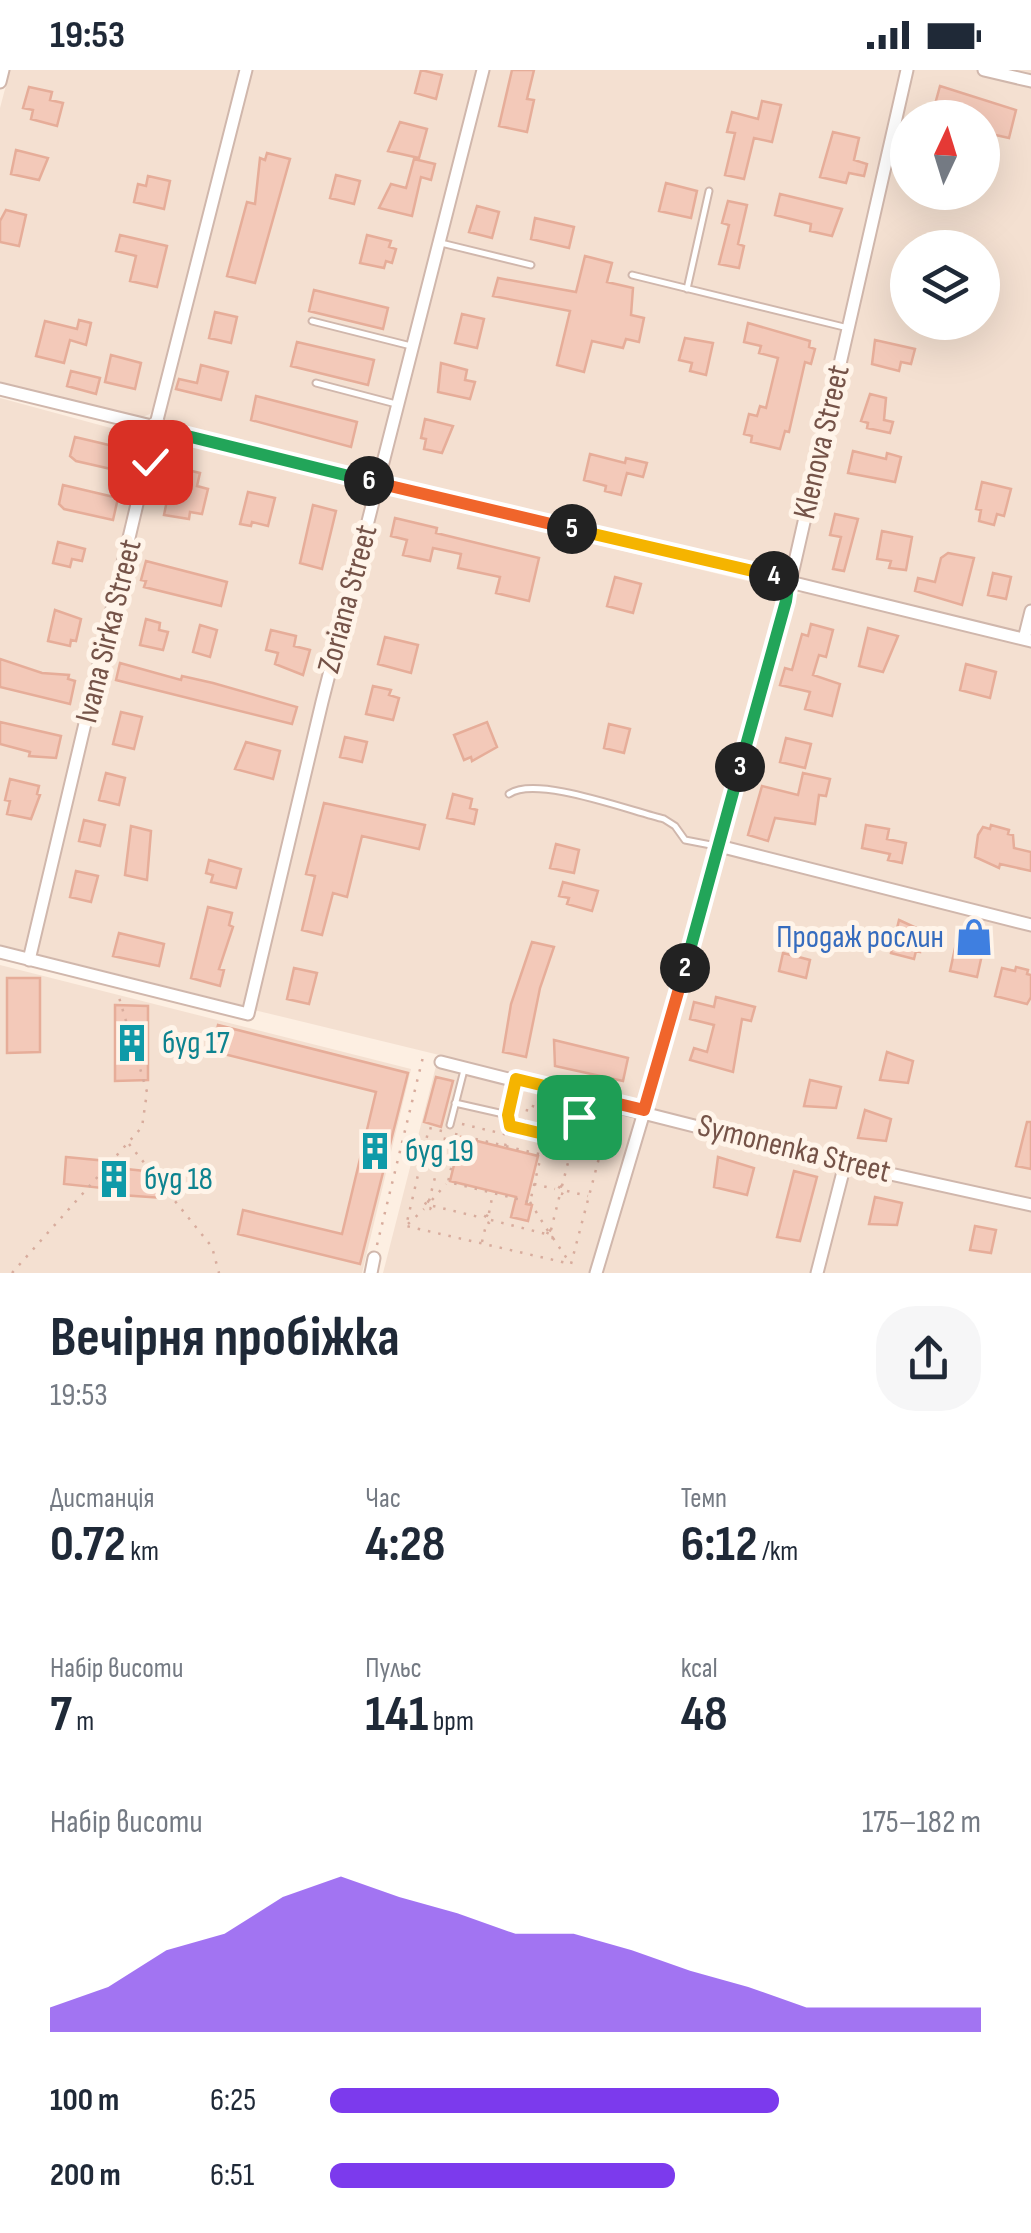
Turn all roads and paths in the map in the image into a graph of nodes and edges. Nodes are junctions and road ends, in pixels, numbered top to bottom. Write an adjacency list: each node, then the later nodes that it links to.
1 (3, 70): 7 (street)
2 (246, 70): 19 (street, Ivana Sirka Street)
3 (483, 70): 9 (street, Zoriana Street)
4 (906, 70): 14 (street, Klenova Street)
5 (984, 70): 6 (street)
6 (1031, 81)
7 (0, 82)
8 (709, 191): 12 (lane)
9 (440, 243): 10 (lane); 15 (street, Zoriana Street)
10 (532, 265)
11 (632, 275): 12 (lane, Klenova Street)
12 (687, 289): 14 (lane, Klenova Street)
13 (312, 322): 15 (lane)
14 (849, 328): 21 (street, Klenova Street)
15 (414, 346): 18 (street, Zoriana Street)
16 (316, 383): 18 (lane)
17 (0, 389): 19 (street)
18 (399, 405): 20 (street, Zoriana Street)
19 (155, 428): 20 (street); 28 (street, Ivana Sirka Street)
20 (378, 484): 21 (street); 29 (street, Zoriana Street)
21 (789, 580): 23 (street); 25 (street, Klenova Street)
22 (1031, 611): 23 (street)
23 (1028, 640)
24 (509, 794): 25 (lane)
25 (718, 846): 26 (street); 35 (street, Klenova Street)
26 (1031, 926)
27 (0, 952): 28 (street)
28 (29, 960): 29 (street)
29 (114, 980): 45 (path)
30 (423, 1057): 67 (path)
31 (441, 1062): 32 (street, Symonenka Street)
32 (464, 1067): 33 (street, Symonenka Street); 34 (lane)
33 (516, 1079): 35 (street, Symonenka Street); 36 (lane)
34 (456, 1103): 36 (lane); 39 (lane)
35 (644, 1110): 50 (street, Symonenka Street); 72 (street, Klenova Street)
36 (508, 1115): 40 (path)
37 (579, 1117): 38 (path); 41 (path); 46 (path)
38 (608, 1124): 46 (path); 57 (path)
39 (449, 1126): 42 (path); 43 (path); 59 (path); 64 (path)
40 (510, 1126): 41 (path); 44 (path)
41 (522, 1129): 46 (path)
42 (499, 1133): 44 (path); 47 (path)
43 (459, 1135): 47 (path); 51 (path)
44 (508, 1135): 48 (path)
45 (128, 1142): 69 (path); 70 (path)
46 (572, 1142): 49 (path); 53 (path)
47 (496, 1144): 48 (path)
48 (505, 1146): 49 (path)
49 (541, 1155): 52 (path)
50 (845, 1164): 60 (street, Symonenka Street); 73 (street)
51 (448, 1182): 55 (path); 59 (path)
52 (534, 1184): 54 (path); 58 (path)
53 (564, 1188): 54 (path); 56 (path); 57 (path)
54 (557, 1189): 56 (path)
55 (493, 1193): 58 (path); 61 (path)
56 (560, 1194): 65 (path)
57 (589, 1196): 68 (path)
58 (530, 1202): 65 (path)
59 (431, 1203): 63 (path); 64 (path)
60 (1031, 1205)
61 (488, 1215): 62 (path); 63 (path)
62 (492, 1220): 63 (path); 65 (path)
63 (485, 1221): 66 (path)
64 (406, 1226): 66 (path)
65 (548, 1232): 68 (path)
66 (482, 1244): 68 (path)
67 (374, 1258): 71 (street)
68 (571, 1264)
69 (12, 1273)
70 (219, 1273)
71 (371, 1273)
72 (596, 1273)
73 (817, 1273)

